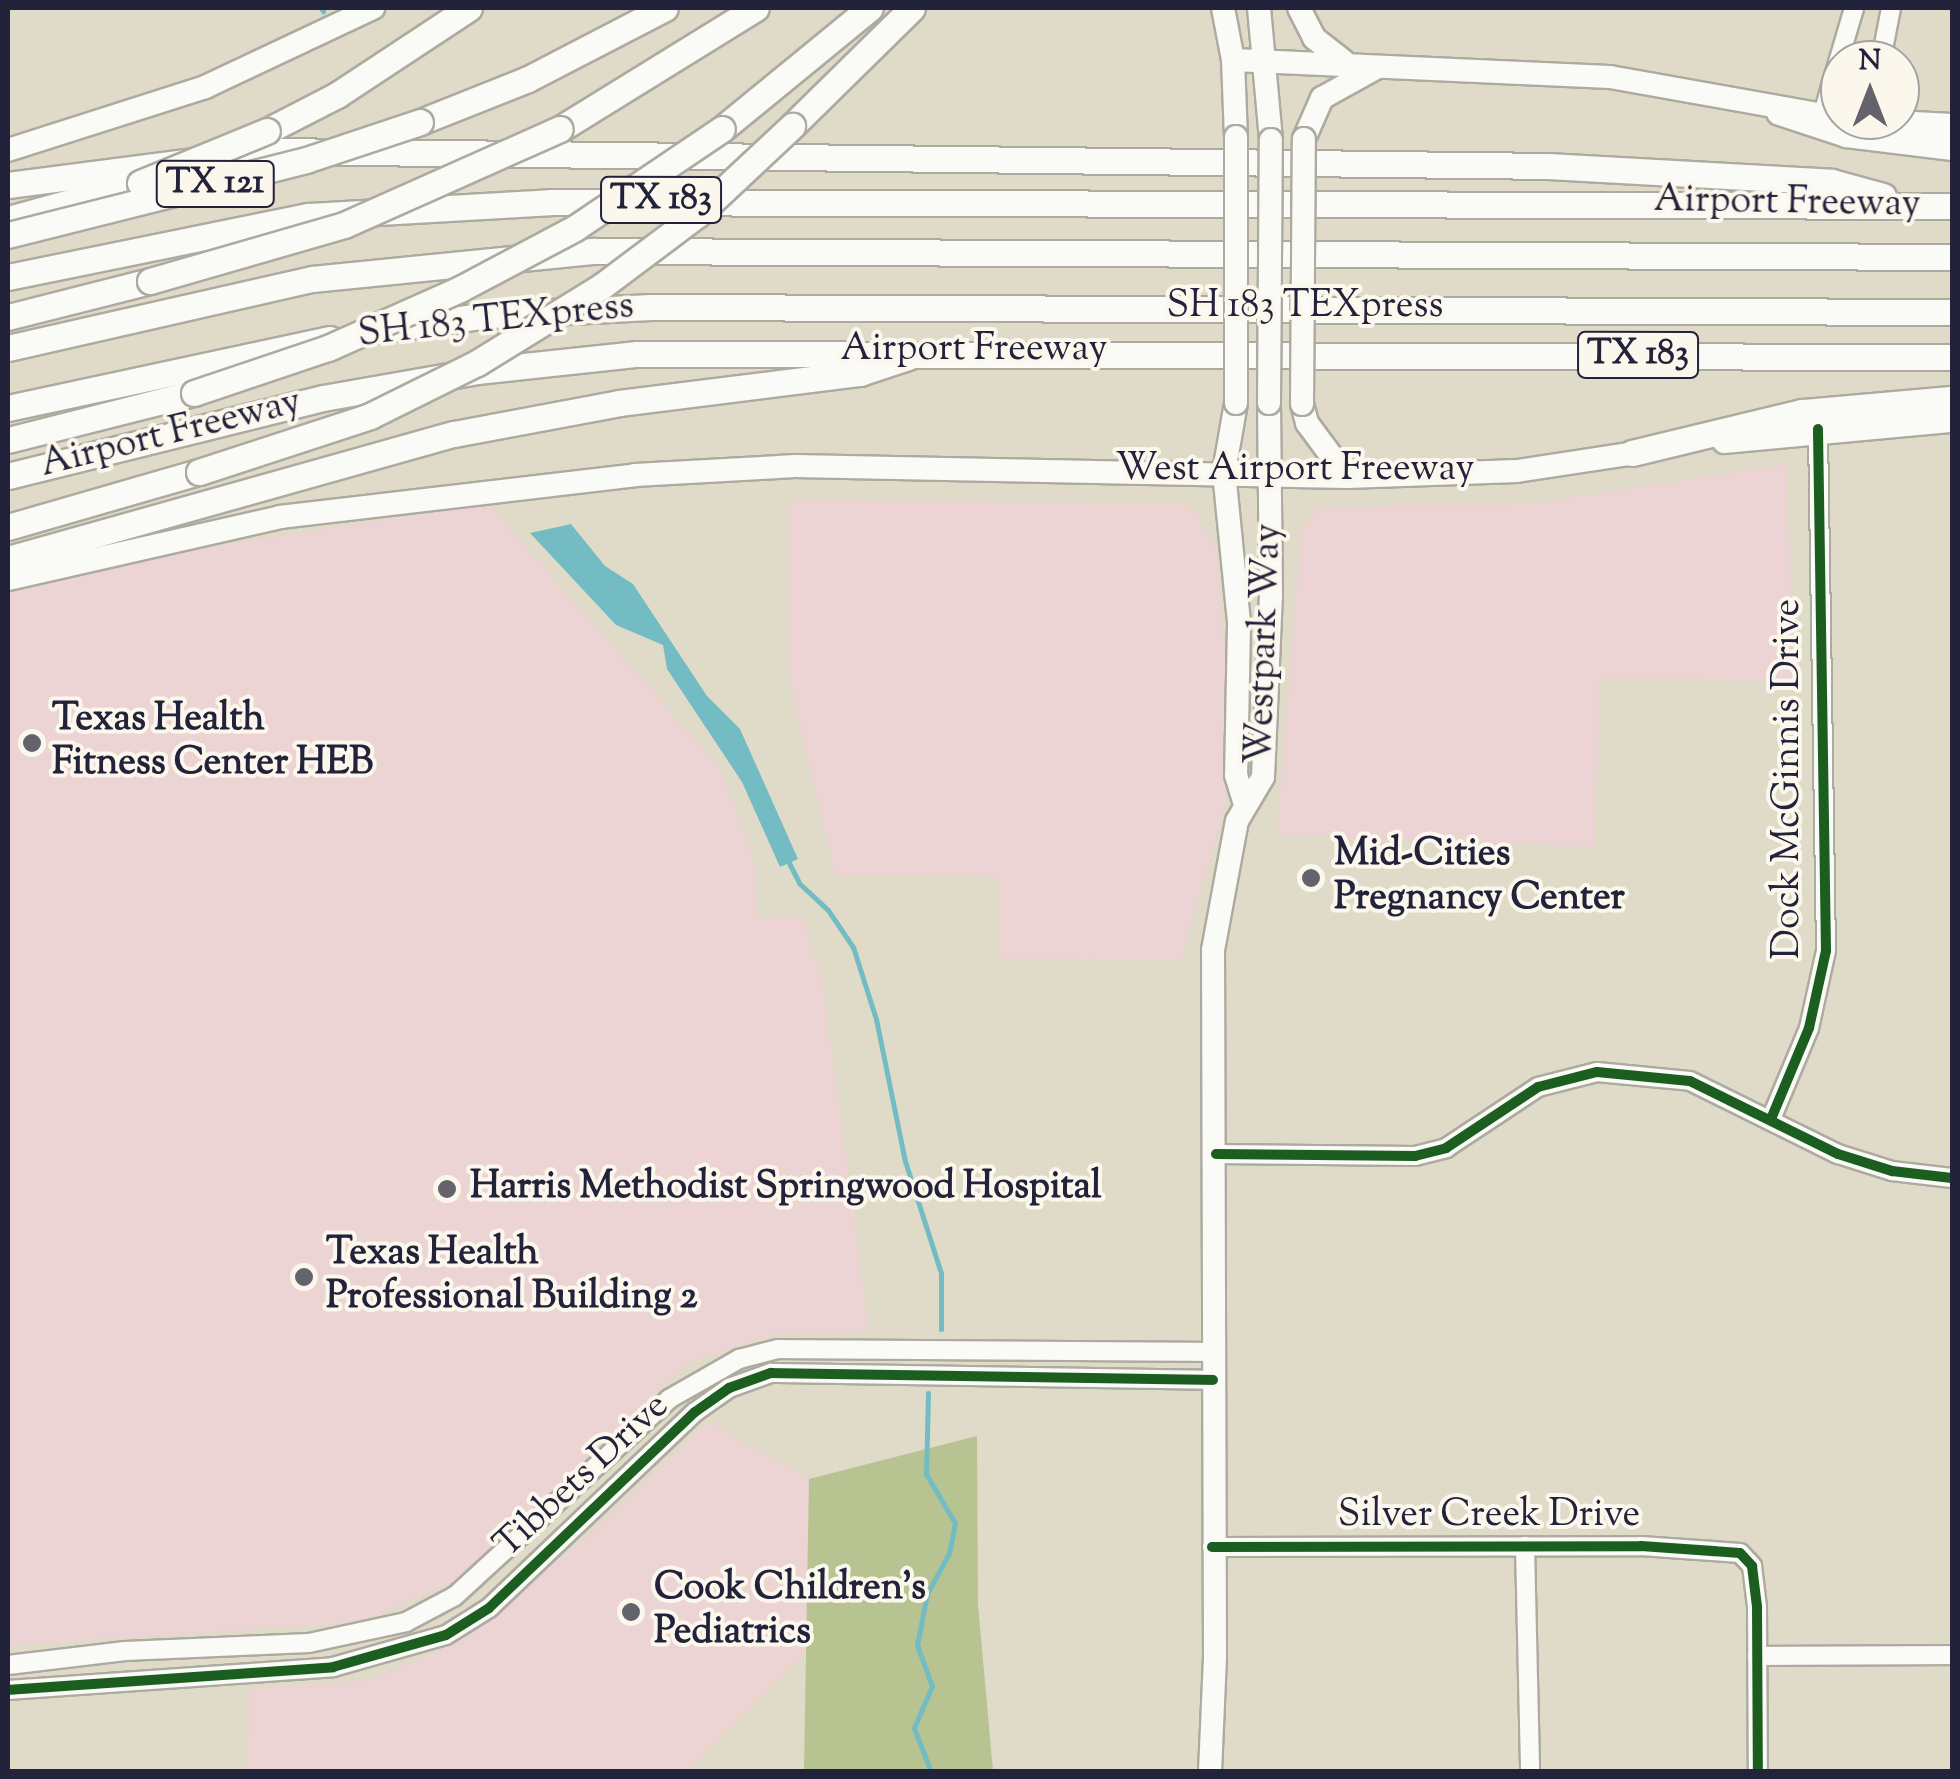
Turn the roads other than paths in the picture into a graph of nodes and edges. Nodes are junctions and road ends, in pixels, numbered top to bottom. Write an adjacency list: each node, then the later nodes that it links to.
1 (374, 8): 23 (main road)
2 (469, 8): 27 (highway, bridge)
3 (665, 8): 28 (highway, TX 121, bridge)
4 (756, 8): 32 (highway, bridge)
5 (870, 8): 40 (highway, bridge)
6 (912, 8): 46 (highway, bridge)
7 (1222, 8): 14 (main road, Westpark Way)
8 (1259, 8): 15 (main road, Westpark Way)
9 (1299, 8): 16 (main road)
10 (1854, 8): 12 (street)
11 (1891, 8): 13 (street)
12 (1847, 40)
13 (1885, 40)
14 (1233, 60): 15 (main road); 42 (main road, Westpark Way, bridge)
15 (1265, 60): 16 (main road); 43 (main road, Westpark Way, bridge)
16 (1343, 61): 17 (main road)
17 (1386, 64): 18 (main road); 45 (main road, bridge)
18 (1780, 112): 19 (main road); 22 (highway)
19 (1820, 117)
20 (1920, 123): 21 (main road)
21 (1952, 125)
22 (1952, 148)
23 (8, 150)
24 (8, 185): 25 (highway)
25 (1918, 206): 26 (highway, Airport Freeway / TX 183); 30 (highway, Airport Freeway / TX 183)
26 (1952, 206)
27 (8, 219)
28 (8, 235)
29 (1952, 256): 33 (highway, SH 183 TEXpress)
30 (8, 278)
31 (1952, 312): 37 (highway, SH 183 TEXpress)
32 (8, 317)
33 (8, 348)
34 (928, 351): 35 (highway, Airport Freeway / TX 183); 44 (highway, Airport Freeway / TX 183); 47 (highway)
35 (1952, 357)
36 (1952, 398): 41 (highway)
37 (8, 408)
38 (1952, 422): 39 (main road, West Airport Freeway)
39 (1818, 429): 41 (main road, West Airport Freeway); 50 (street, Dock McGinnis Drive)
40 (8, 440)
41 (1632, 453): 45 (main road, West Airport Freeway)
42 (1224, 472): 43 (main road, West Airport Freeway); 48 (main road, West Airport Freeway); 49 (main road, Westpark Way)
43 (1271, 473): 45 (main road, West Airport Freeway); 49 (main road, Westpark Way)
44 (8, 476)
45 (1347, 478)
46 (8, 527)
47 (8, 559)
48 (8, 579)
49 (1245, 804): 51 (main road, Westpark Way)
50 (1770, 1119): 51 (street); 52 (street)
51 (1216, 1154): 54 (main road, Westpark Way)
52 (1952, 1178)
53 (818, 1348): 54 (street, Tibbets Drive); 55 (street); 57 (street, Tibbets Drive)
54 (1214, 1352): 56 (main road, Westpark Way)
55 (819, 1371): 56 (street, Tibbets Drive); 58 (street, Tibbets Drive)
56 (1213, 1380): 60 (main road, Westpark Way)
57 (649, 1418): 58 (street); 61 (street, Tibbets Drive)
58 (668, 1437): 62 (street, Tibbets Drive)
59 (1526, 1546): 60 (street, Silver Creek Drive); 67 (street, Silver Creek Drive); 72 (street)
60 (1212, 1548): 71 (main road, Westpark Way)
61 (485, 1570): 62 (street); 63 (street, Tibbets Drive)
62 (506, 1592): 65 (street, Tibbets Drive)
63 (406, 1622): 64 (street, Tibbets Drive); 65 (street)
64 (173, 1651): 68 (street, Tibbets Drive); 69 (street)
65 (407, 1651): 69 (street, Tibbets Drive)
66 (1952, 1654): 67 (street)
67 (1757, 1656): 73 (street)
68 (8, 1665)
69 (174, 1676): 70 (street, Tibbets Drive)
70 (8, 1690)
71 (1210, 1772)
72 (1530, 1772)
73 (1758, 1772)

